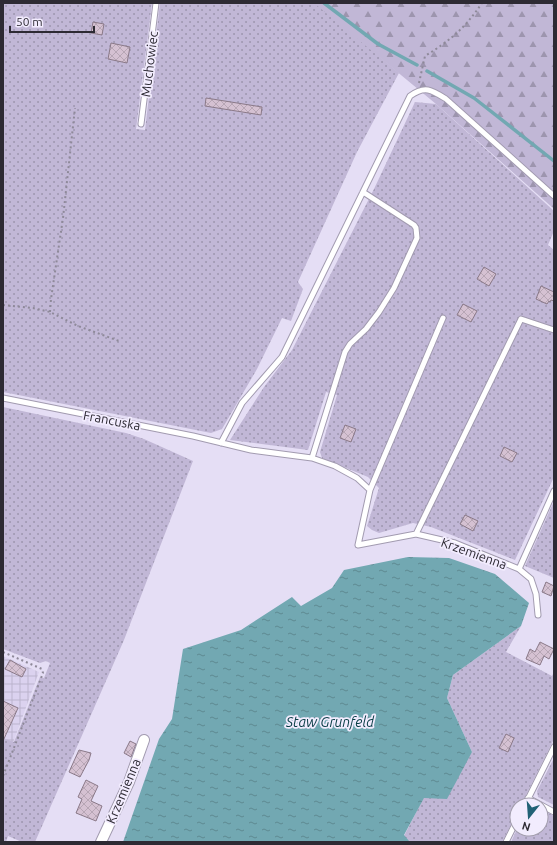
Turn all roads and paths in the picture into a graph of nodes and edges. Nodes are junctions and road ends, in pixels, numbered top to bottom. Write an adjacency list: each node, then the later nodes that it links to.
1 (156, 3): 5 (lane, Muchowiec)
2 (482, 3): 3 (path)
3 (417, 91): 6 (lane); 7 (lane)
4 (75, 108): 9 (path)
5 (141, 124)
6 (363, 192): 14 (lane); 15 (lane)
7 (554, 196)
8 (3, 305): 9 (path)
9 (50, 312): 12 (path)
10 (443, 318): 16 (lane)
11 (554, 330): 18 (lane)
12 (119, 341)
13 (3, 398): 14 (lane, Francuska)
14 (221, 443): 15 (lane, Francuska)
15 (312, 458): 16 (lane)
16 (370, 490): 18 (lane, Krzemienna)
17 (554, 491): 19 (lane)
18 (416, 534): 19 (lane, Krzemienna)
19 (519, 569): 20 (lane, Krzemienna)
20 (538, 615)
21 (3, 652): 24 (path)
22 (144, 740): 26 (street, Krzemienna)
23 (554, 747): 25 (lane)
24 (3, 776)
25 (529, 797)
26 (101, 842)

